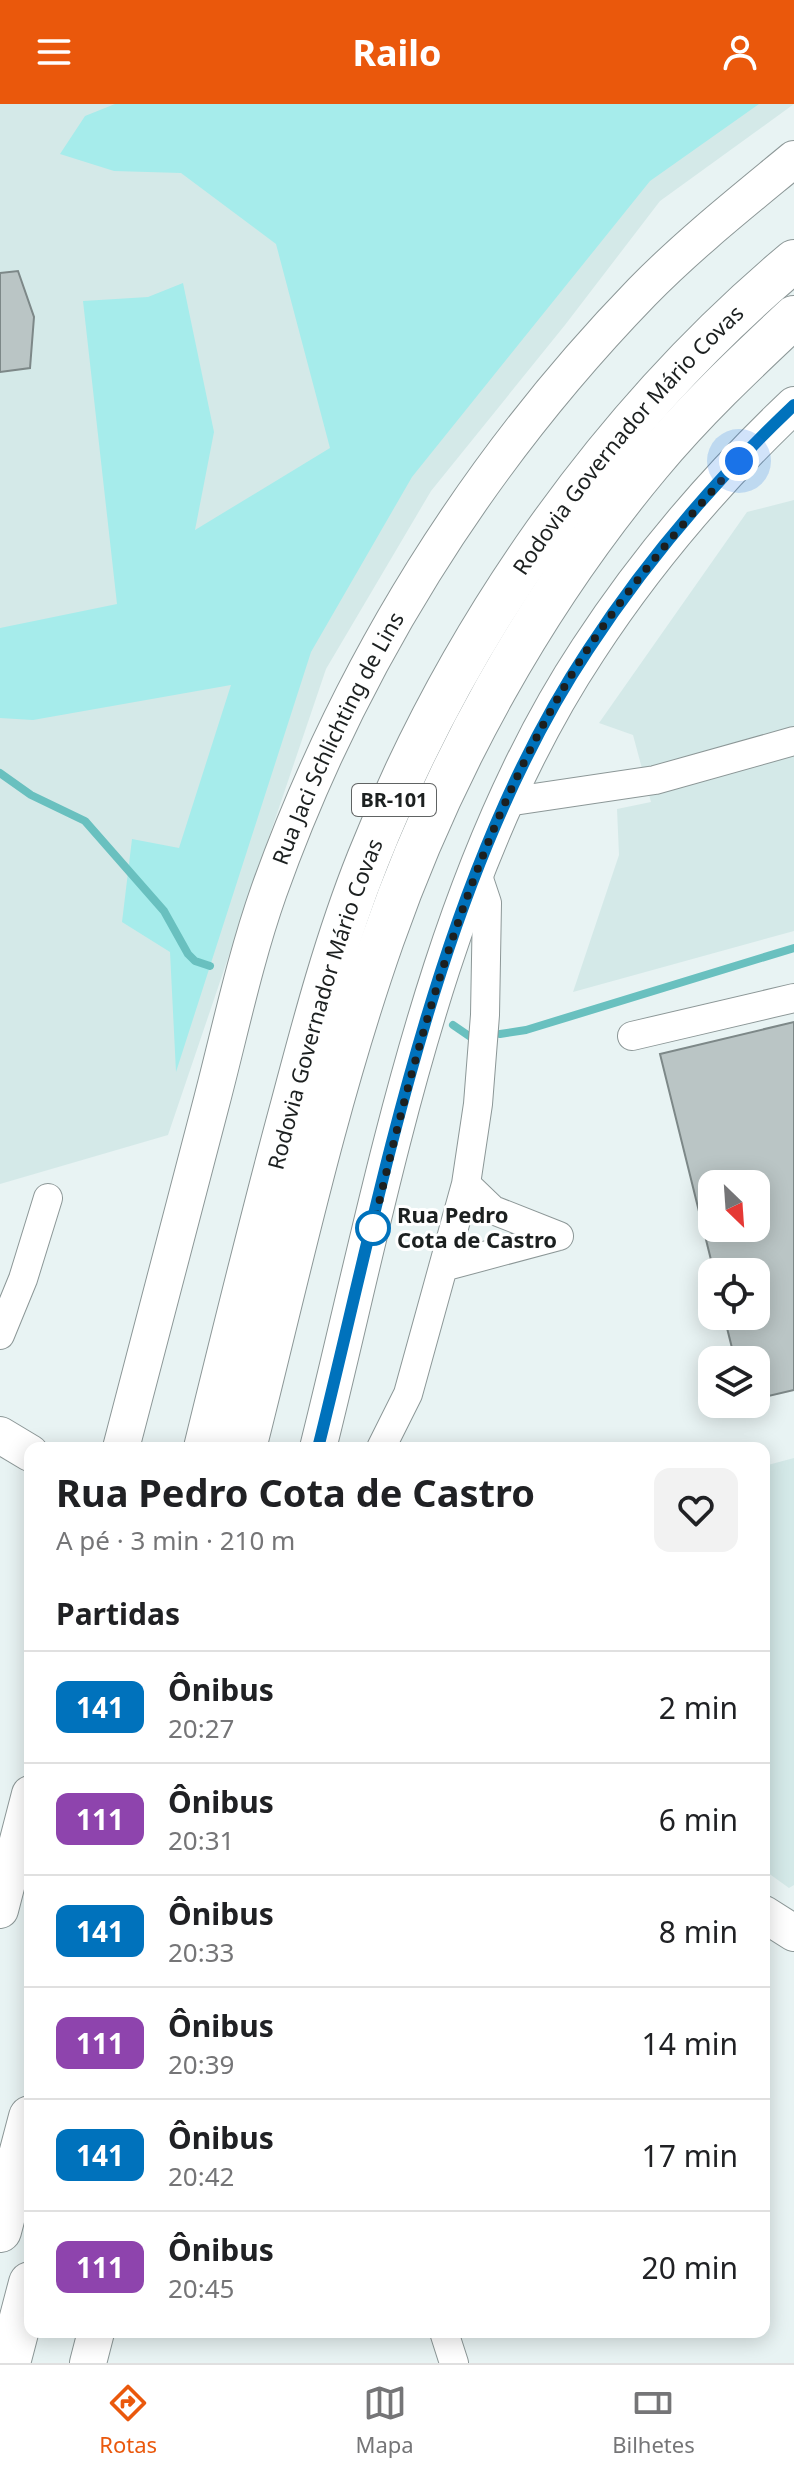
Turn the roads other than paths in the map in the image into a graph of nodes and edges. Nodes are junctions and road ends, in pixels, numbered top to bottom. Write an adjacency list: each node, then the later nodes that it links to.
1 (794, 159): 15 (main road, Rua Jaci Schlichting de Lins)
2 (794, 261): 16 (highway, Rodovia Governador Mário Covas / BR-101)
3 (794, 317): 17 (highway, Rodovia Governador Mário Covas / BR-101)
4 (794, 405): 6 (main road)
5 (794, 741): 6 (street)
6 (507, 802): 7 (main road)
7 (477, 873): 10 (street); 18 (main road)
8 (794, 998): 9 (street)
9 (632, 1036)
10 (466, 1184): 12 (street); 12 (street)
11 (48, 1198): 13 (street)
12 (443, 1267): 19 (street)
13 (0, 1335)
14 (0, 1435): 20 (main road)
15 (123, 1442)
16 (207, 1442)
17 (247, 1442)
18 (320, 1442)
19 (384, 1442)
20 (24, 1449)
21 (24, 1808): 22 (main road)
22 (8, 1846): 23 (main road)
23 (0, 1910)
24 (770, 1918): 25 (main road)
25 (794, 1933)
26 (24, 2140): 27 (highway)
27 (0, 2231)
28 (24, 2306): 31 (highway)
29 (94, 2338): 32 (main road)
30 (446, 2338): 33 (street)
31 (9, 2363)
32 (88, 2363)
33 (454, 2363)

